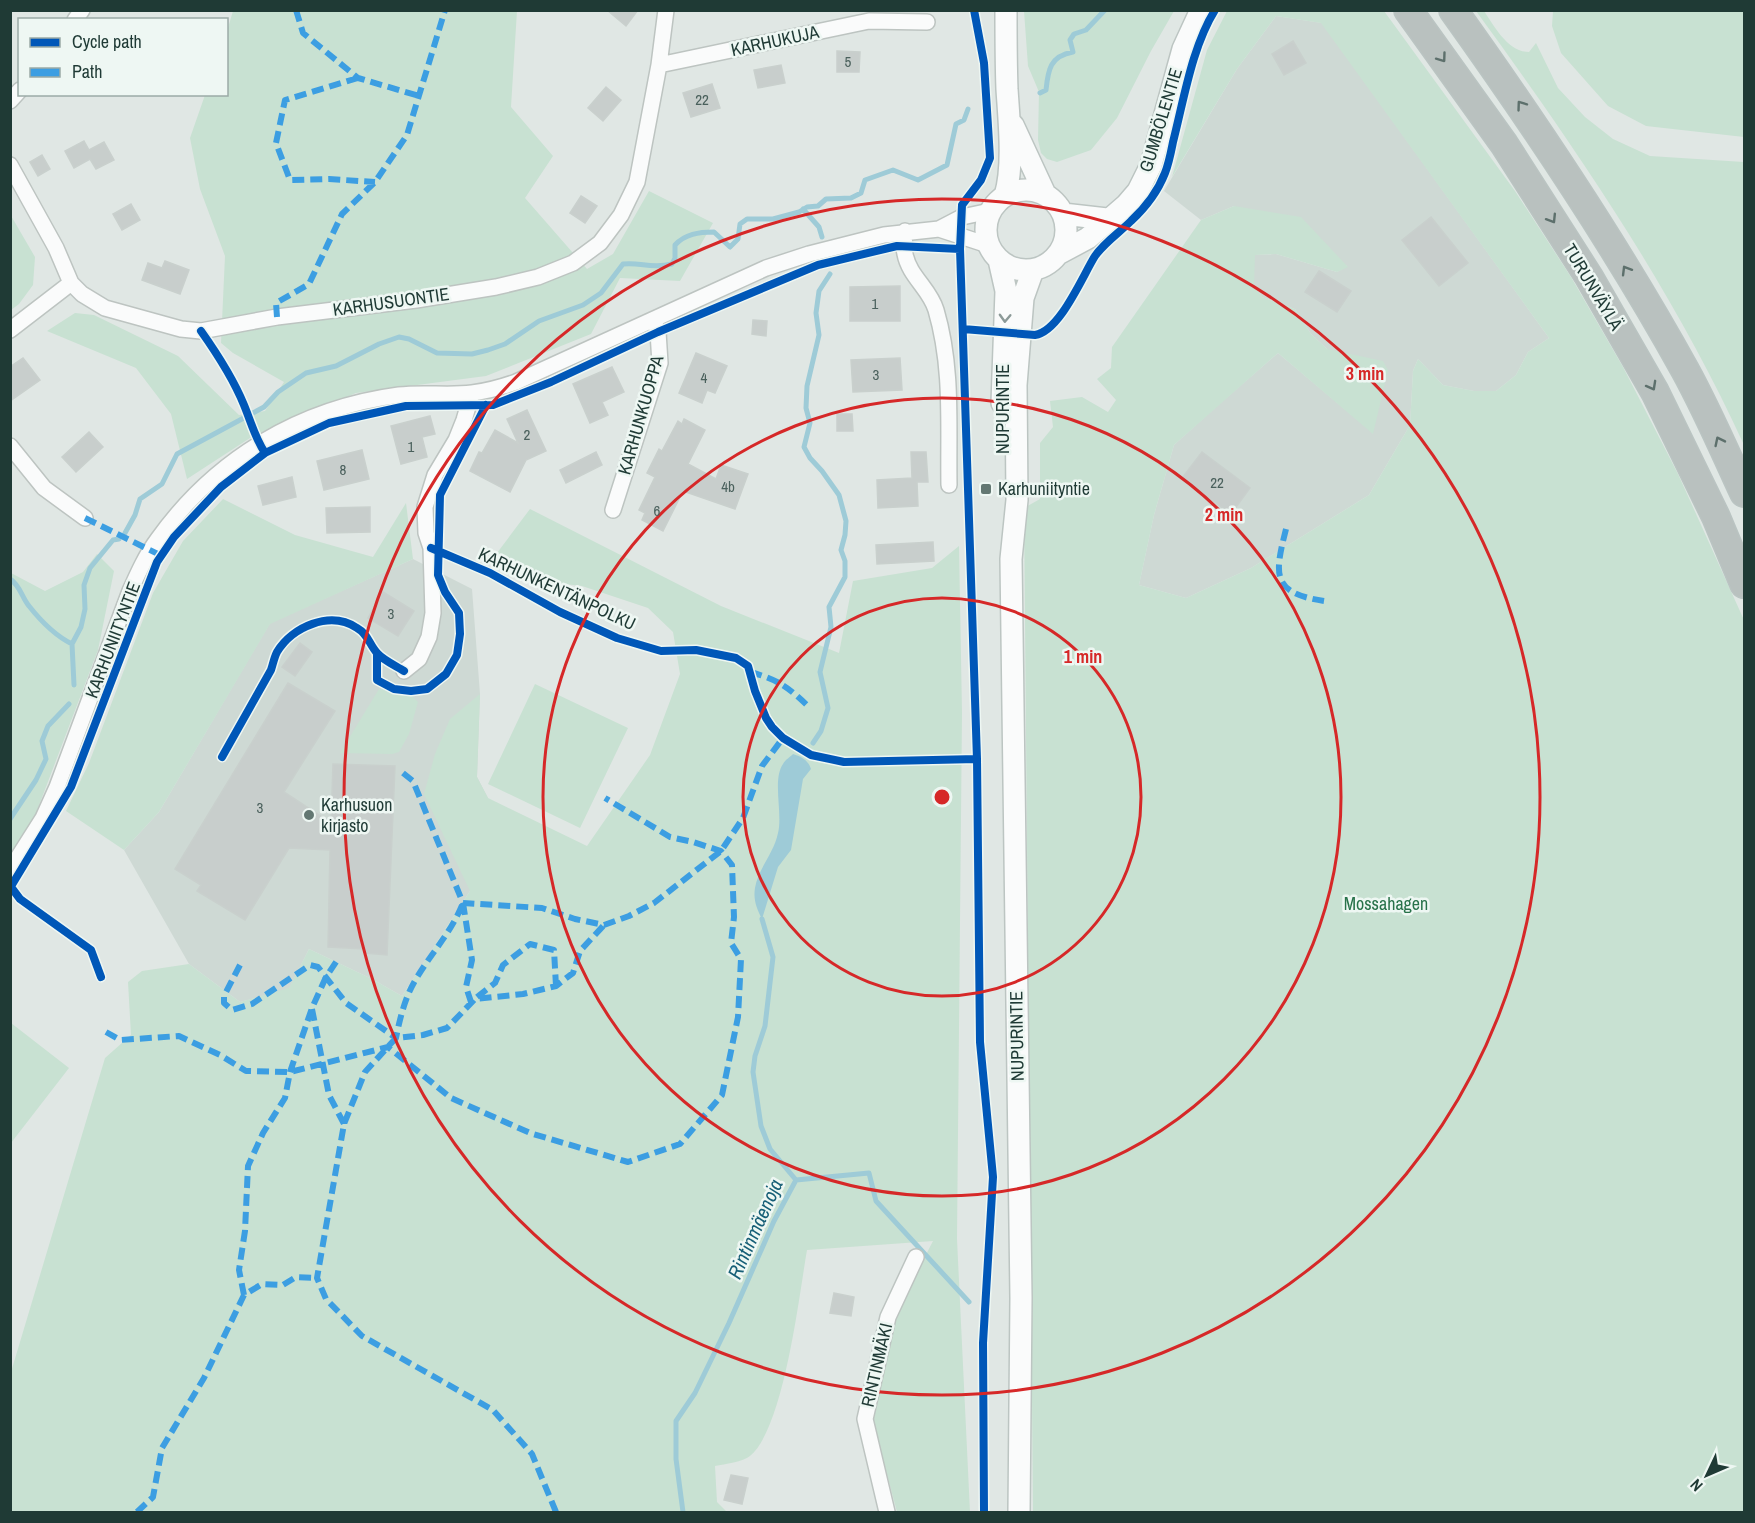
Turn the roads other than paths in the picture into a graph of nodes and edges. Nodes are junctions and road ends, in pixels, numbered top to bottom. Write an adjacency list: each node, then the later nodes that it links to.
1 (666, 10): 7 (street, KARHUSUONTIE)
2 (1006, 10): 8 (main road)
3 (1201, 10): 14 (main road, GUMBÖLENTIE)
4 (1408, 10): 30 (highway, TURUNVÄYLÄ, one-way to 30)
5 (1453, 10): 26 (highway, TURUNVÄYLÄ, one-way to 5)
6 (927, 22): 7 (street, KARHUKUJA)
7 (659, 65): 20 (street, KARHUSUONTIE)
8 (1010, 119): 10 (main road); 11 (main road)
9 (10, 165): 20 (street, KARHUSUONTIE)
10 (1045, 194): 11 (main road); 13 (main road)
11 (1005, 196): 12 (main road)
12 (990, 211): 15 (street, KARHUNIITYNTIE); 17 (main road)
13 (1063, 214): 14 (main road); 18 (main road)
14 (1107, 219): 18 (main road, GUMBÖLENTIE)
15 (939, 228): 16 (street, KARHUNIITYNTIE); 17 (street, KARHUNIITYNTIE)
16 (905, 231): 21 (street, KARHUNIITYNTIE); 25 (street)
17 (994, 253): 19 (main road); 29 (main road, NUPURINTIE, one-way to 29)
18 (1060, 253): 19 (main road)
19 (1033, 270): 29 (main road, NUPURINTIE)
20 (71, 283): 22 (street)
21 (654, 320): 23 (street, KARHUNIITYNTIE); 27 (street, KARHUNKUOPPA)
22 (10, 330)
23 (472, 393): 31 (street); 32 (street, KARHUNIITYNTIE)
24 (10, 446): 28 (street)
25 (949, 485)
26 (1744, 493)
27 (613, 510)
28 (85, 518)
29 (1011, 559): 35 (main road, NUPURINTIE)
30 (1744, 584)
31 (404, 671)
32 (10, 870)
33 (916, 1257): 34 (street, RINTINMÄKI)
34 (887, 1512)
35 (1019, 1512)

